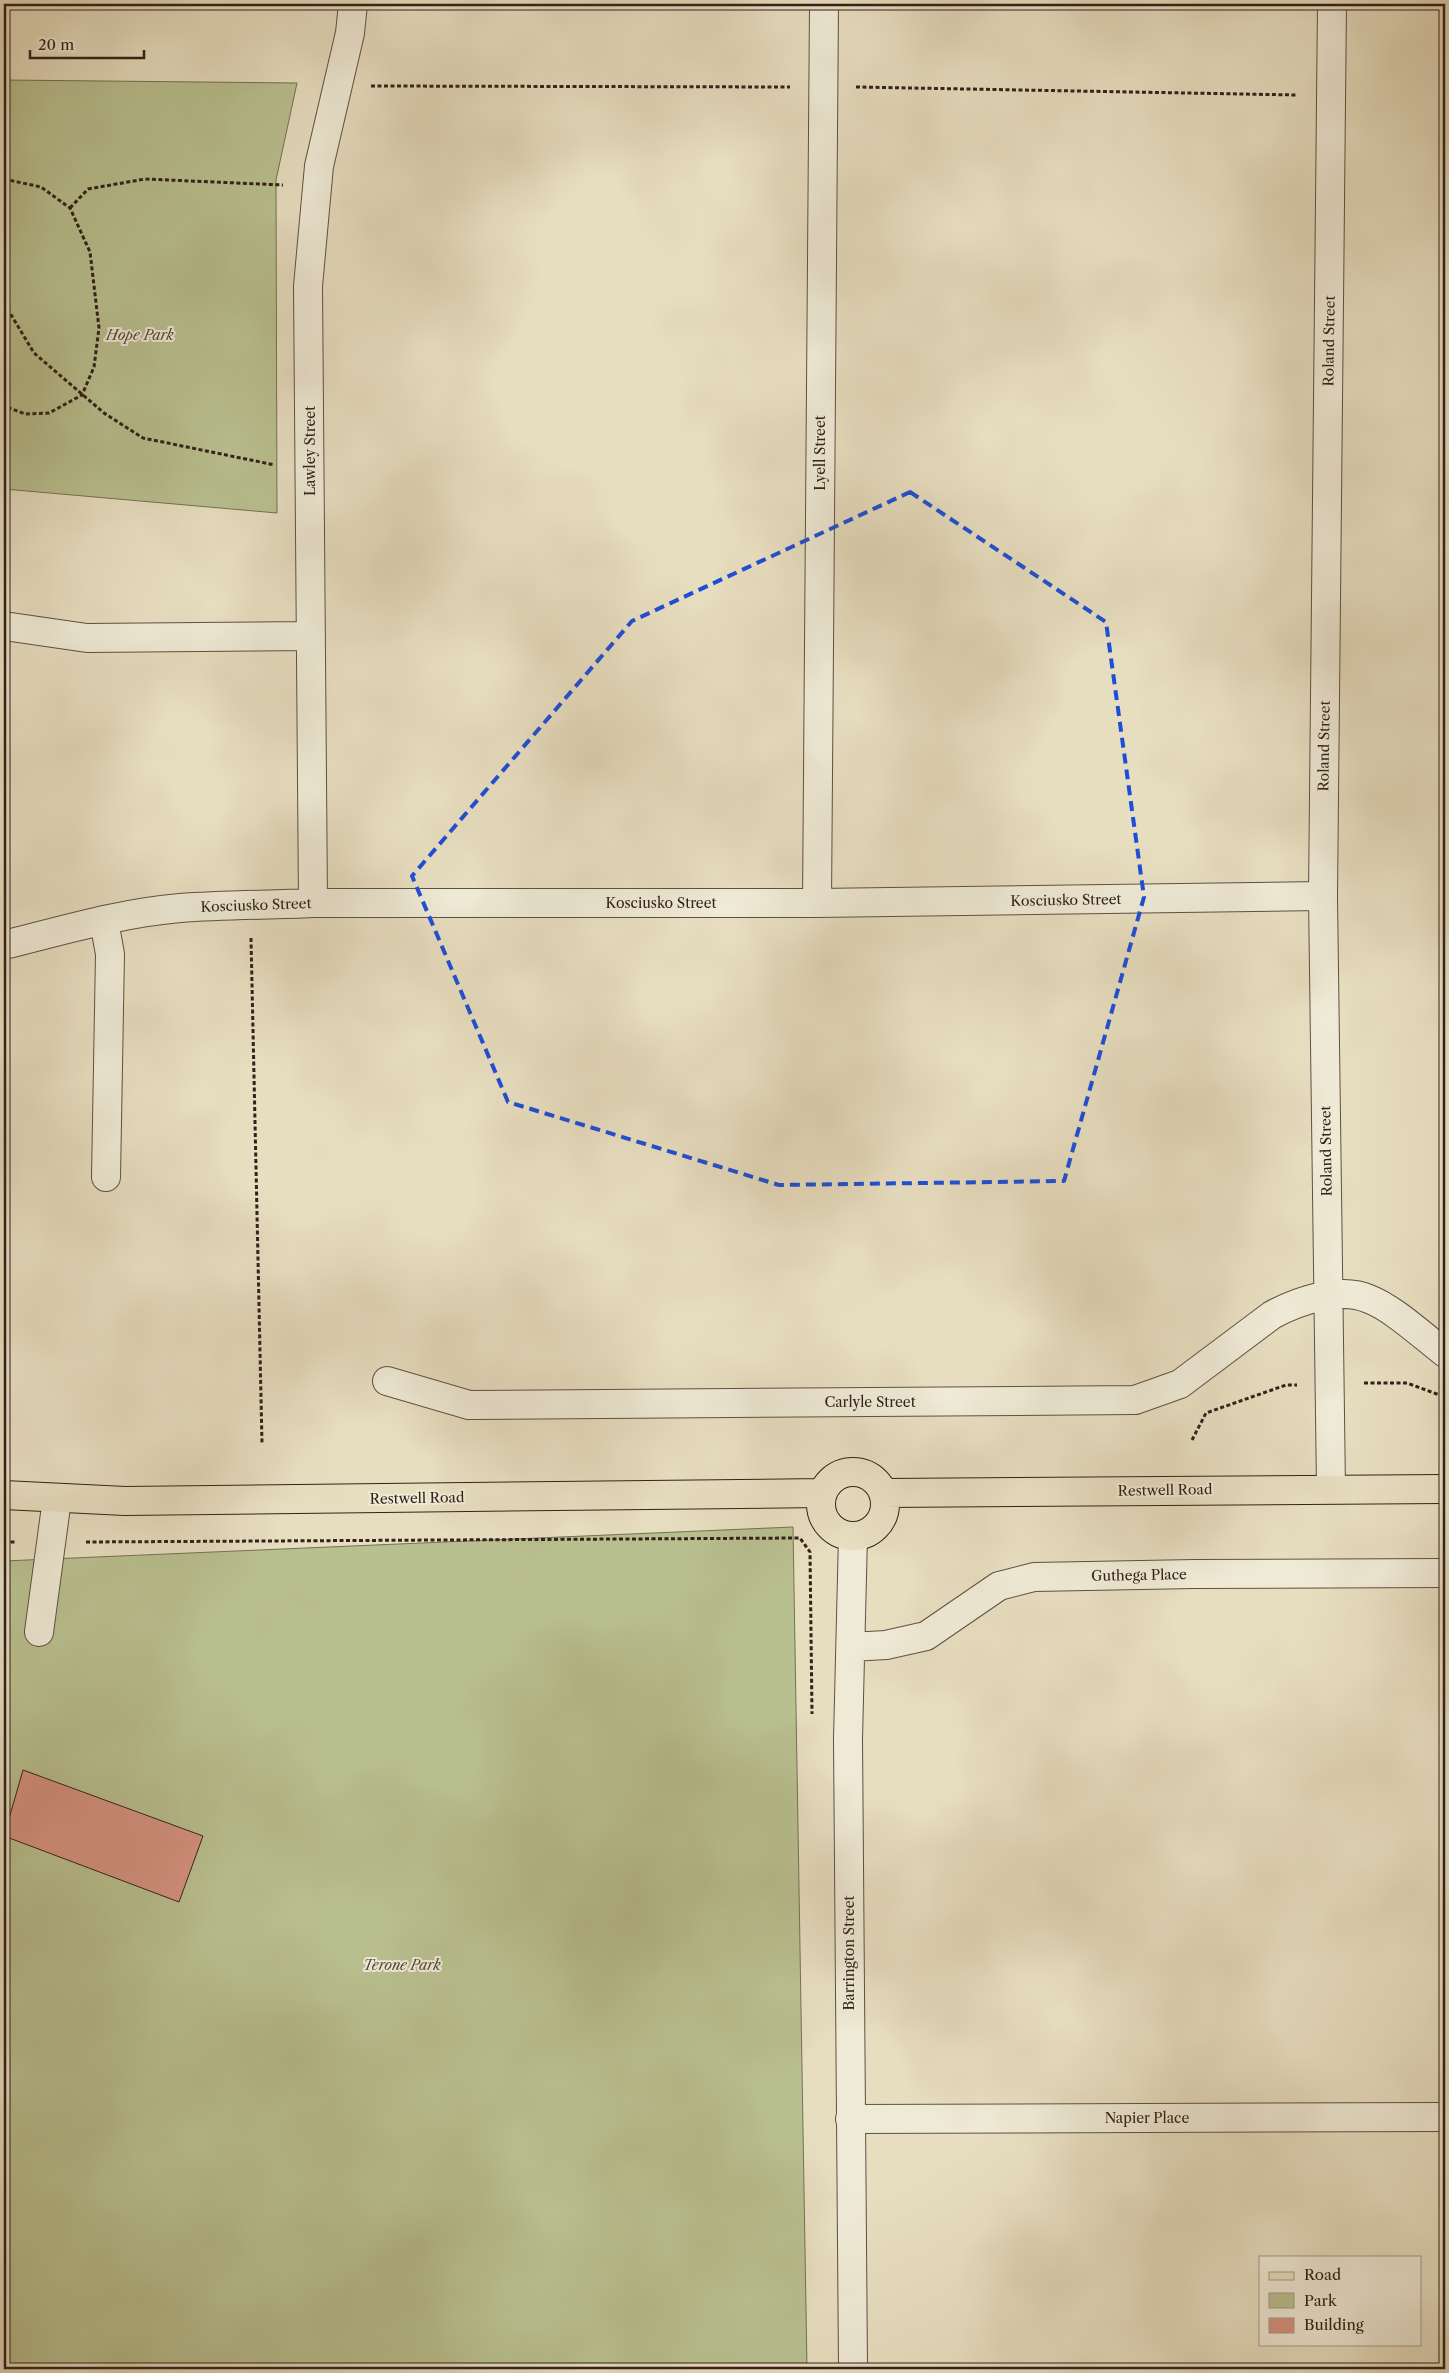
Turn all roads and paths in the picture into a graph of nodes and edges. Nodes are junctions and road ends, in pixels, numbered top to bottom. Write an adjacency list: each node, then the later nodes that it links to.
1 (353, 4): 5 (street, Lawley Street)
2 (824, 4): 15 (street, Lyell Street)
3 (1332, 4): 13 (street, Roland Street)
4 (4, 179): 6 (path)
5 (317, 187): 6 (path); 10 (street, Lawley Street)
6 (70, 208): 8 (path)
7 (4, 304): 8 (path)
8 (82, 395): 9 (path); 10 (path)
9 (4, 406)
10 (310, 472): 12 (street, Lawley Street)
11 (4, 626): 12 (street)
12 (311, 636): 14 (street, Lawley Street)
13 (1323, 896): 15 (street, Kosciusko Street); 20 (street, Roland Street)
14 (313, 903): 15 (street, Kosciusko Street); 16 (street, Kosciusko Street)
15 (817, 903)
16 (250, 905): 17 (street, Kosciusko Street); 23 (path)
17 (104, 921): 18 (street, Kosciusko Street); 19 (street)
18 (4, 945)
19 (106, 1177)
20 (1328, 1296): 21 (street, Carlyle Street); 22 (street, Carlyle Street); 24 (street, Roland Street)
21 (1445, 1353)
22 (387, 1381)
23 (262, 1443)
24 (1332, 1489): 25 (main road, Restwell Road); 27 (main road, Restwell Road)
25 (1445, 1489)
26 (823, 1493): 27 (main road); 29 (main road, Restwell Road); 30 (main road)
27 (884, 1493): 30 (main road)
28 (6, 1497): 29 (main road, Restwell Road)
29 (57, 1498): 33 (street)
30 (853, 1536): 36 (street, Barrington Street)
31 (766, 1537): 33 (path)
32 (4, 1542): 33 (path)
33 (51, 1542): 35 (street)
34 (1445, 1573): 36 (street, Guthega Place)
35 (38, 1632)
36 (851, 1647): 38 (street, Barrington Street)
37 (1445, 2118): 38 (street, Napier Place)
38 (850, 2119): 39 (street, Barrington Street)
39 (853, 2369)

